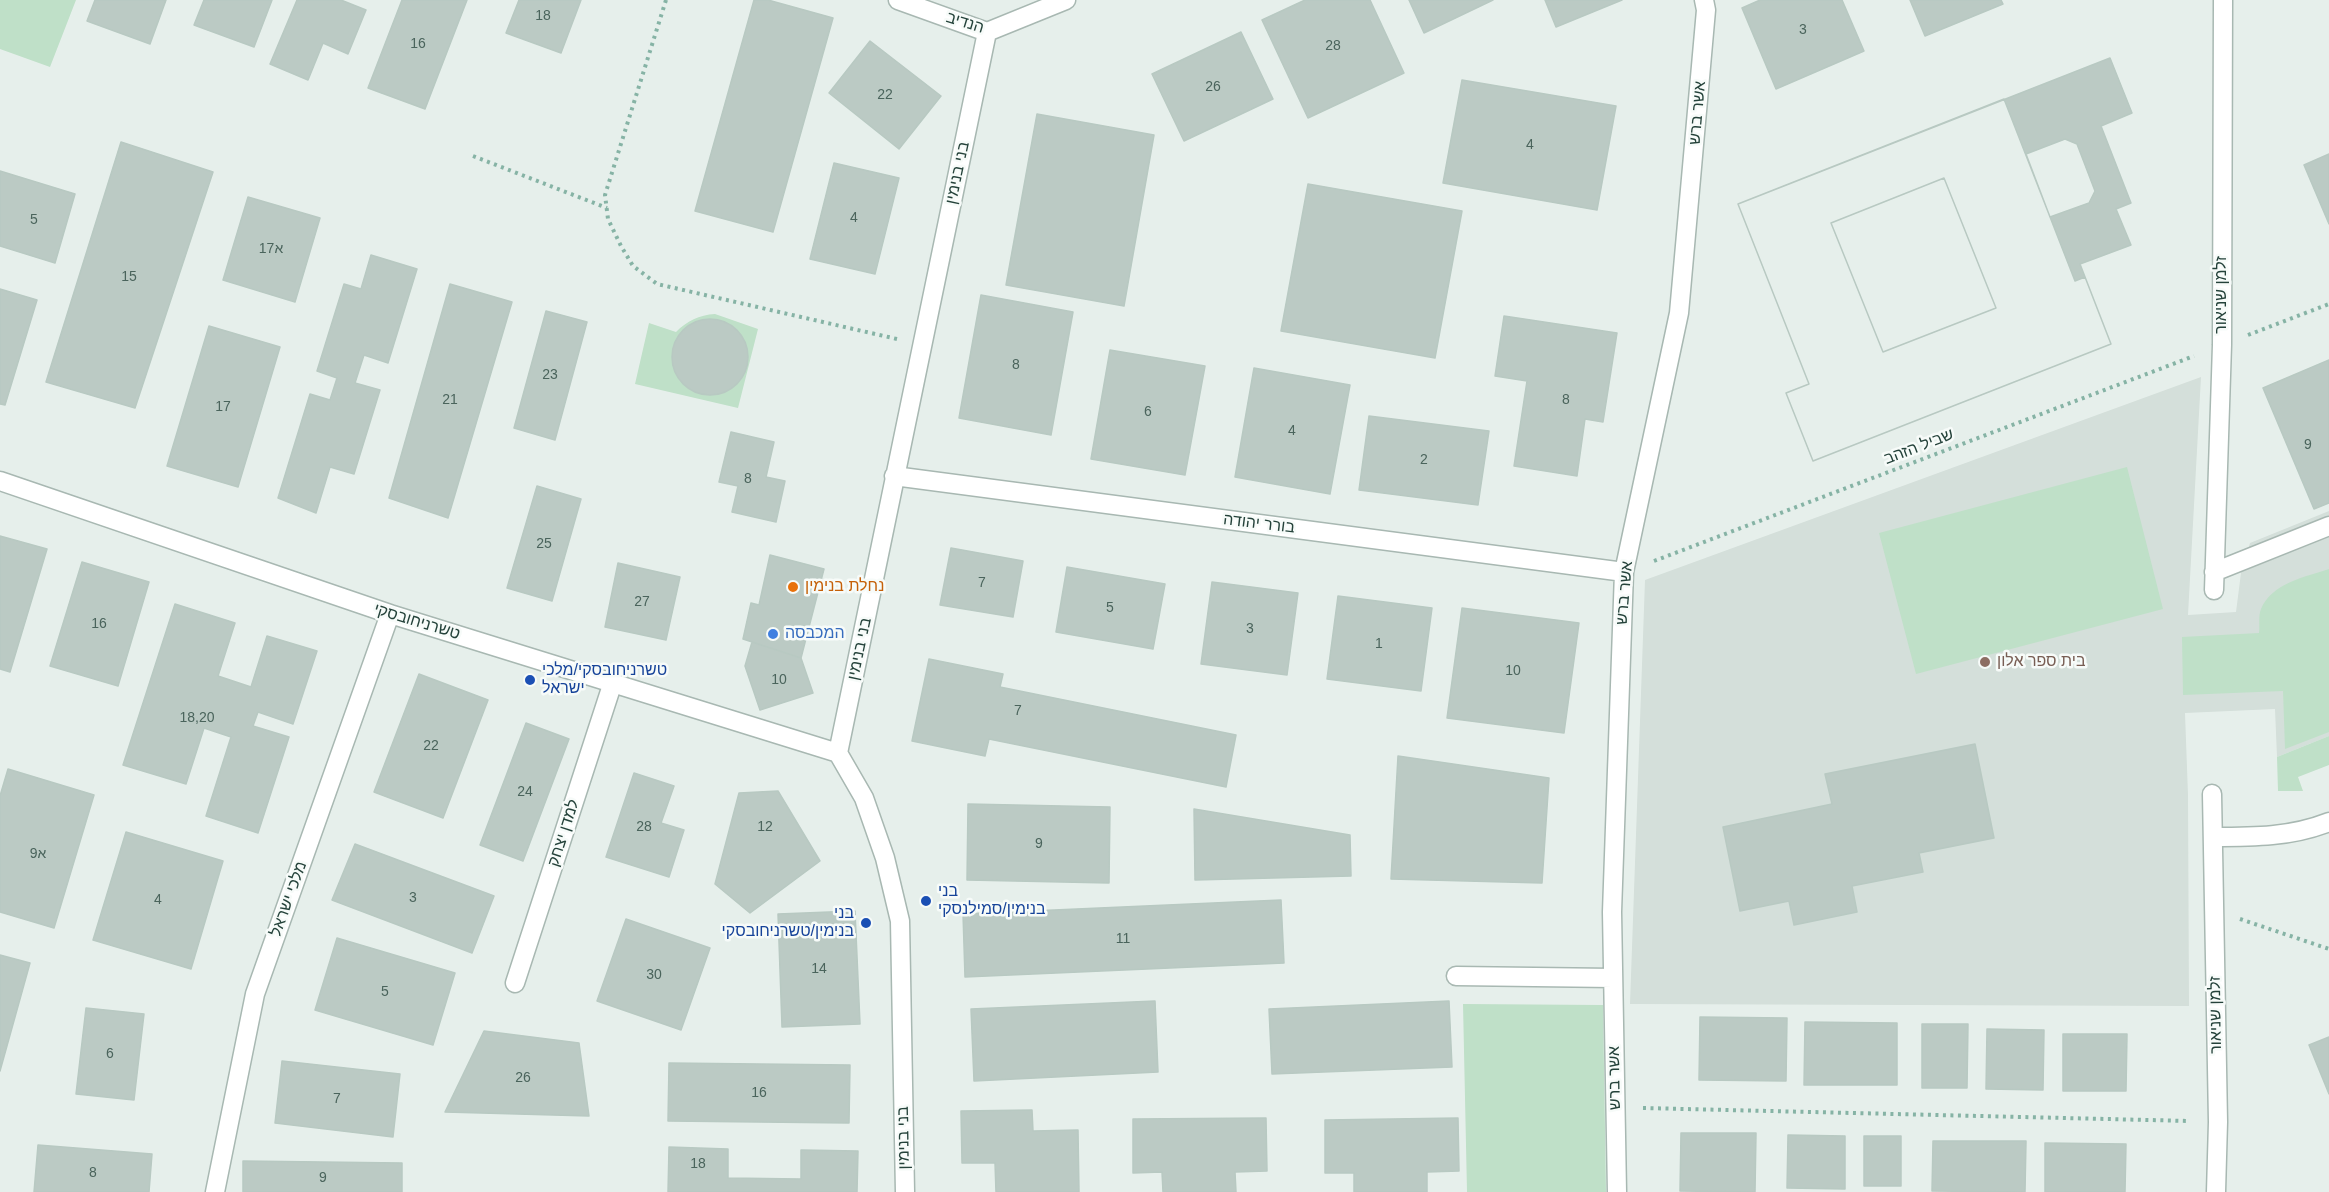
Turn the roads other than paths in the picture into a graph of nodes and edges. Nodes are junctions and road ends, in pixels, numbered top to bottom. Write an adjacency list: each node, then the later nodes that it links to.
1 (898, 0): 5 (street, הנדיב)
2 (1066, 0): 5 (street, הנדיב)
3 (1704, 0): 9 (street, אשר ברש)
4 (2223, 0): 8 (street, זלמן שניאור)
5 (987, 32): 6 (street, בני בנימין)
6 (894, 476): 9 (street, בורר יהודה); 12 (street, בני בנימין)
7 (0, 481): 10 (street, טשרניחובסקי)
8 (2329, 526)
9 (1624, 572): 17 (street, אשר ברש)
10 (390, 614): 11 (street, טשרניחובסקי); 19 (street, מלכי ישראל)
11 (613, 682): 12 (street, טשרניחובסקי); 18 (street, למדן יצחק)
12 (838, 753): 20 (street, בני בנימין)
13 (2212, 794): 15 (street, זלמן שניאור)
14 (2329, 822): 15 (street)
15 (2213, 837): 22 (street, זלמן שניאור)
16 (1456, 976): 17 (street)
17 (1613, 978): 21 (street, אשר ברש)
18 (515, 983)
19 (214, 1192)
20 (904, 1192)
21 (1617, 1192)
22 (2216, 1192)

